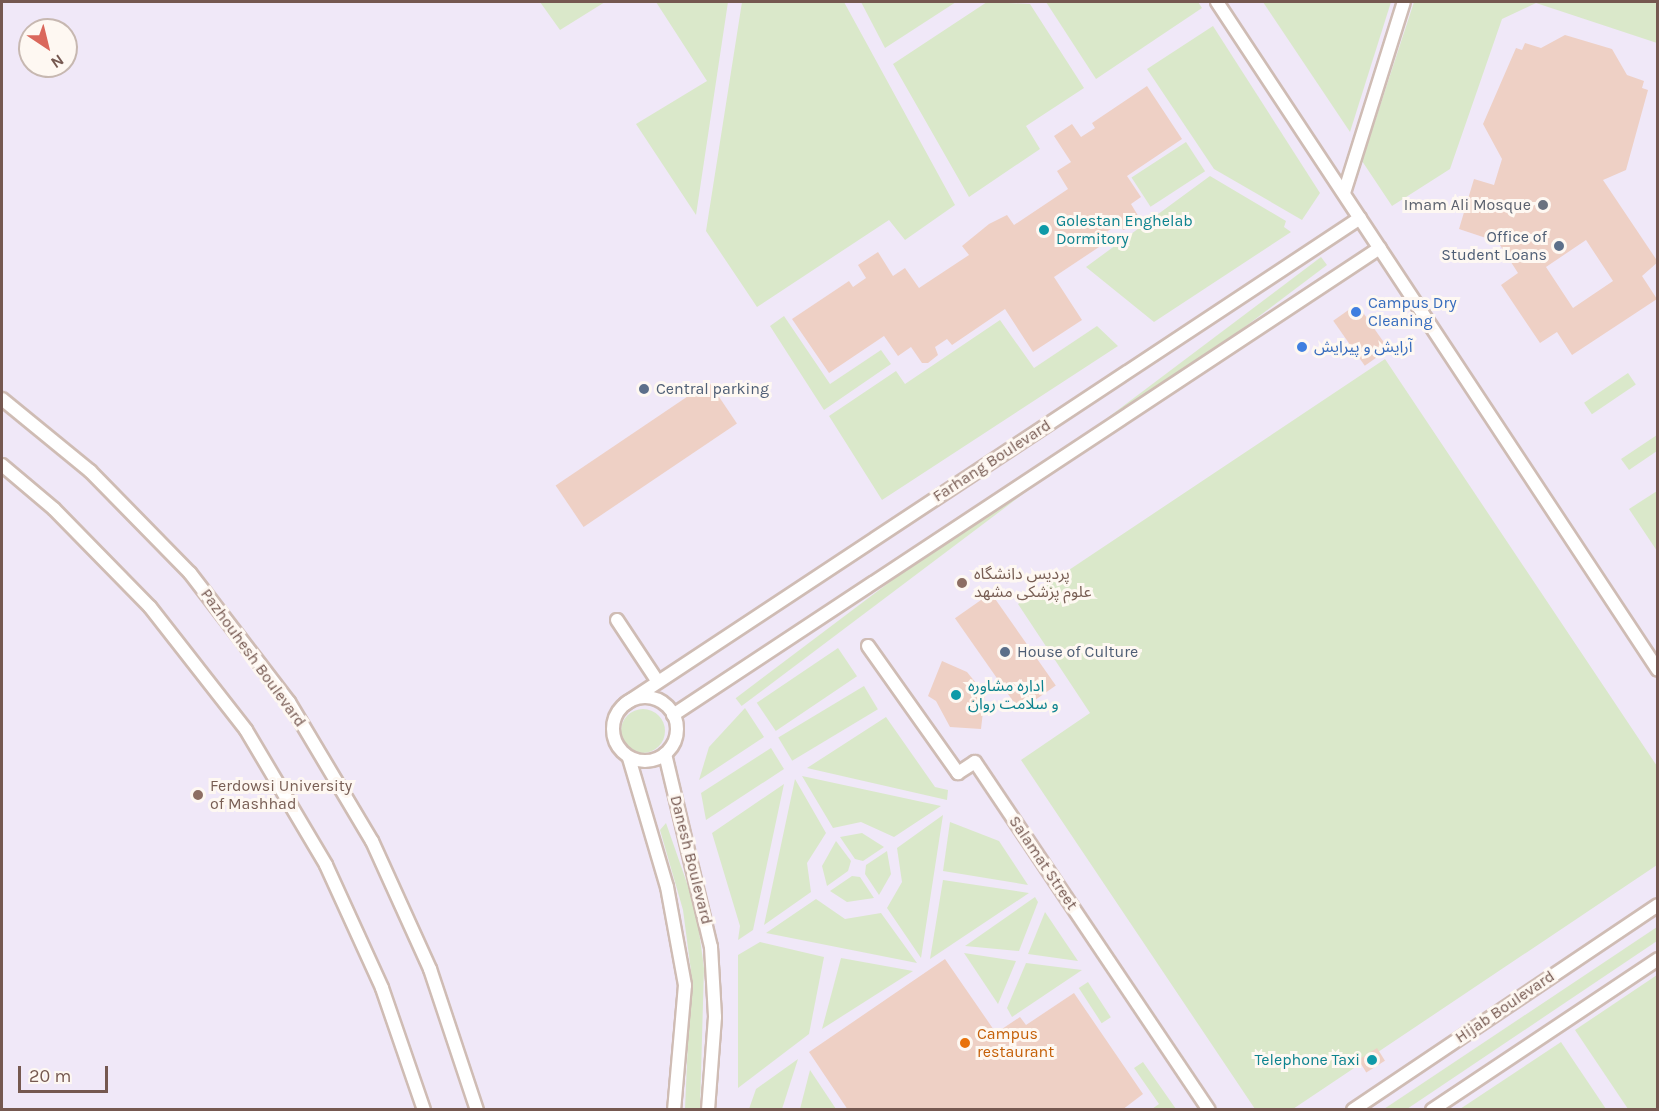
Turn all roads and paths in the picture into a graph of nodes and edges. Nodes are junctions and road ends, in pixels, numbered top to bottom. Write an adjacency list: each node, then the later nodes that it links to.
1 (1217, 2): 3 (lane)
2 (1404, 2): 3 (lane)
3 (1344, 193): 4 (lane)
4 (1360, 218): 5 (lane); 11 (lane, Farhang Boulevard)
5 (1380, 248): 10 (lane); 13 (lane)
6 (2, 399): 20 (lane, Pazhouhesh Boulevard)
7 (2, 465): 19 (lane)
8 (617, 620): 11 (lane)
9 (868, 646): 22 (lane, Salamat Street)
10 (1658, 670)
11 (658, 682): 12 (lane, Farhang Boulevard)
12 (624, 704): 13 (lane); 15 (lane)
13 (673, 715): 14 (lane)
14 (665, 754): 15 (lane); 18 (lane, Danesh Boulevard)
15 (629, 758): 21 (lane, Danesh Boulevard)
16 (1658, 905): 23 (lane, Hijab Boulevard)
17 (1658, 959): 24 (lane)
18 (709, 1108)
19 (424, 1110)
20 (477, 1110)
21 (674, 1110)
22 (1209, 1110)
23 (1353, 1110)
24 (1432, 1110)

